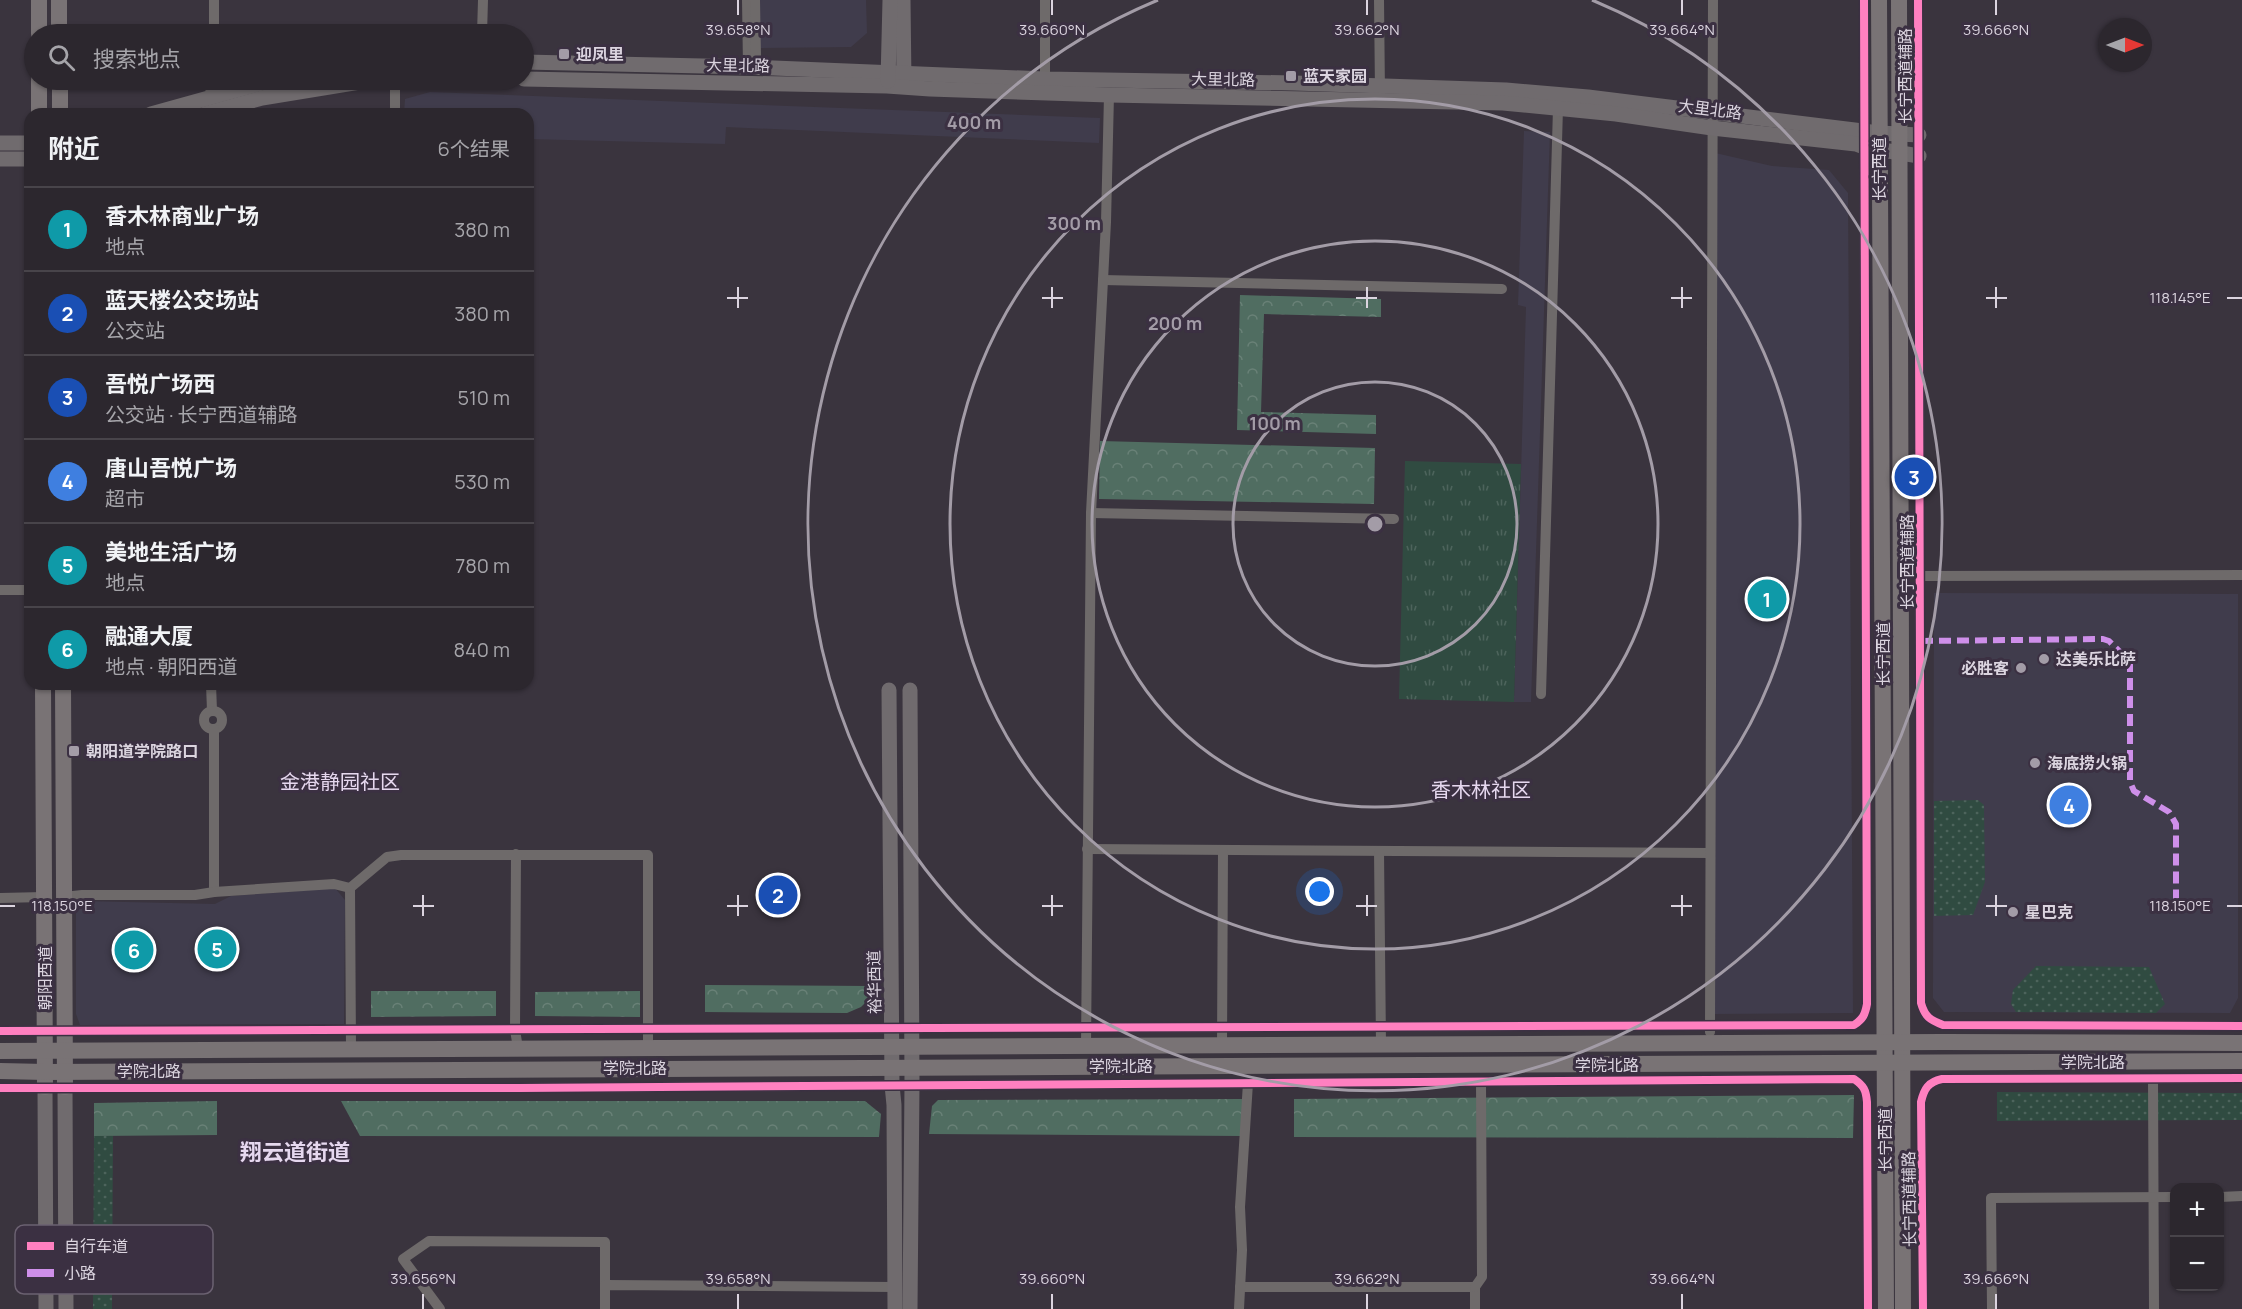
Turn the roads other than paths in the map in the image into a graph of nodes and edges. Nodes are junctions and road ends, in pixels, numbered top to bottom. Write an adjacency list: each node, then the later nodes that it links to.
1 (39, 0): 17 (main road)
2 (59, 0): 18 (main road)
3 (208, 0): 19 (street)
4 (214, 0): 20 (street)
5 (483, 0): 21 (street)
6 (747, 0): 23 (street)
7 (755, 0): 23 (street)
8 (890, 0): 26 (main road)
9 (903, 0): 26 (main road)
10 (1045, 0): 25 (street)
11 (1379, 0): 34 (street)
12 (1713, 0): 43 (street)
13 (1864, 0): 46 (street)
14 (1879, 0): 46 (main road, 长宁西道)
15 (1899, 0): 44 (main road, 长宁西道)
16 (1918, 0): 45 (street, 长宁西道辅路)
17 (39, 24)
18 (59, 24)
19 (208, 24)
20 (214, 24)
21 (482, 24)
22 (534, 62): 23 (main road, 大里北路)
23 (748, 67): 26 (main road, 大里北路)
24 (534, 79): 26 (main road, 大里北路)
25 (1045, 79): 26 (main road, 大里北路); 34 (main road, 大里北路)
26 (896, 80): 35 (main road, 大里北路)
27 (39, 90): 37 (main road)
28 (60, 90): 38 (main road)
29 (210, 90): 36 (street)
30 (213, 90): 36 (street)
31 (235, 90): 36 (main road)
32 (311, 90): 40 (main road)
33 (395, 90): 41 (street)
34 (1380, 93): 35 (main road, 大里北路); 42 (main road, 大里北路); 43 (main road, 大里北路)
35 (1109, 95): 53 (street)
36 (212, 96): 39 (main road)
37 (39, 108)
38 (60, 108)
39 (171, 108)
40 (227, 108)
41 (395, 108)
42 (1558, 108): 43 (main road, 大里北路); 66 (street)
43 (1712, 120): 46 (main road, 大里北路); 70 (street)
44 (1899, 134): 45 (main road, 大里北路); 46 (main road, 大里北路); 49 (main road, 长宁西道)
45 (1919, 135): 50 (street, 长宁西道辅路)
46 (1872, 140): 49 (main road, 大里北路); 89 (street); 90 (main road, 长宁西道)
47 (0, 143): 48 (main road)
48 (24, 143)
49 (1899, 152): 50 (main road, 大里北路); 91 (main road, 长宁西道)
50 (1919, 156): 58 (street, 长宁西道辅路)
51 (0, 159): 52 (main road)
52 (24, 159)
53 (1103, 280): 54 (street); 55 (street)
54 (1502, 289)
55 (1091, 513): 56 (street); 67 (street)
56 (1394, 519)
57 (2242, 575): 58 (street)
58 (1921, 576): 77 (street, 长宁西道辅路)
59 (0, 590): 60 (street)
60 (24, 590)
61 (43, 690): 74 (main road, 朝阳西道)
62 (63, 690): 76 (main road, 朝阳西道)
63 (212, 690): 73 (street)
64 (889, 690): 80 (main road, 裕华西道)
65 (910, 690): 81 (main road)
66 (1541, 694)
67 (1087, 849): 68 (street); 78 (street)
68 (1223, 850): 69 (street); 82 (street)
69 (1379, 851): 70 (street); 83 (street)
70 (1710, 853): 89 (street)
71 (516, 854): 72 (street); 79 (street); 84 (street)
72 (350, 888): 73 (street); 86 (street)
73 (213, 892): 76 (street)
74 (44, 895): 75 (street); 87 (main road, 朝阳西道)
75 (0, 896)
76 (64, 897): 88 (main road, 朝阳西道)
77 (2242, 1026)
78 (1086, 1027): 81 (street); 82 (street); 94 (street)
79 (647, 1028): 80 (street); 84 (street); 96 (street)
80 (892, 1028): 81 (street); 97 (main road, 裕华西道)
81 (912, 1028): 98 (main road)
82 (1222, 1028): 83 (street); 95 (street)
83 (1380, 1028): 89 (street); 93 (street)
84 (515, 1030): 86 (street); 99 (street)
85 (0, 1031): 87 (street)
86 (351, 1031): 88 (street); 100 (street)
87 (45, 1032): 88 (street); 102 (main road, 朝阳西道)
88 (64, 1032): 103 (main road, 朝阳西道)
89 (1710, 1035): 90 (main road, 学院北路); 93 (main road, 学院北路)
90 (1885, 1043): 91 (main road, 学院北路); 105 (main road, 长宁西道)
91 (1903, 1043): 92 (main road, 学院北路); 106 (main road, 长宁西道)
92 (2242, 1043)
93 (1381, 1045): 95 (main road, 学院北路); 107 (main road)
94 (1086, 1046): 95 (main road, 学院北路); 98 (main road, 学院北路)
95 (1222, 1046)
96 (648, 1047): 97 (main road, 学院北路); 99 (main road, 学院北路)
97 (892, 1047): 98 (main road, 学院北路); 108 (main road, 裕华西道)
98 (912, 1047): 109 (main road)
99 (518, 1048): 100 (main road, 学院北路); 110 (main road)
100 (351, 1049): 103 (main road, 学院北路)
101 (0, 1051): 102 (main road, 学院北路)
102 (45, 1051): 103 (main road, 学院北路); 115 (main road, 朝阳西道)
103 (64, 1052): 114 (main road, 朝阳西道)
104 (2242, 1061): 106 (main road, 学院北路)
105 (1885, 1064): 106 (main road, 学院北路); 107 (main road, 学院北路); 144 (main road, 长宁西道)
106 (1904, 1064): 145 (main road, 长宁西道)
107 (1381, 1066): 109 (main road, 学院北路); 118 (street)
108 (892, 1067): 109 (main road, 学院北路); 110 (main road, 学院北路); 120 (main road, 裕华西道)
109 (912, 1067): 119 (main road)
110 (518, 1069): 114 (main road, 学院北路); 122 (street)
111 (0, 1071): 115 (main road, 学院北路)
112 (2153, 1078): 113 (street); 124 (street); 146 (street, 长宁西道辅路)
113 (2242, 1078)
114 (64, 1079): 115 (main road, 学院北路); 122 (street); 128 (main road, 朝阳西道)
115 (45, 1080): 121 (street); 127 (main road, 朝阳西道)
116 (1481, 1082): 118 (street); 132 (street); 143 (street)
117 (1248, 1083): 118 (street); 119 (street); 131 (street)
118 (1380, 1083)
119 (912, 1084): 120 (street); 140 (main road)
120 (892, 1085): 122 (street); 130 (main road, 裕华西道)
121 (0, 1088)
122 (519, 1088)
123 (2242, 1196): 126 (street)
124 (2154, 1197): 125 (street); 147 (street); 148 (street)
125 (2170, 1197)
126 (2224, 1197)
127 (46, 1225)
128 (65, 1225)
129 (605, 1285): 130 (street); 137 (street); 138 (street)
130 (895, 1287): 139 (main road, 裕华西道)
131 (1240, 1287): 132 (street); 141 (street)
132 (1475, 1287): 142 (street)
133 (46, 1294): 135 (main road, 朝阳西道)
134 (66, 1294): 136 (main road, 朝阳西道)
135 (46, 1309)
136 (66, 1309)
137 (440, 1309)
138 (605, 1309)
139 (895, 1309)
140 (910, 1309)
141 (1239, 1309)
142 (1475, 1309)
143 (1868, 1309)
144 (1886, 1309)
145 (1903, 1309)
146 (1923, 1309)
147 (1992, 1309)
148 (2154, 1309)

